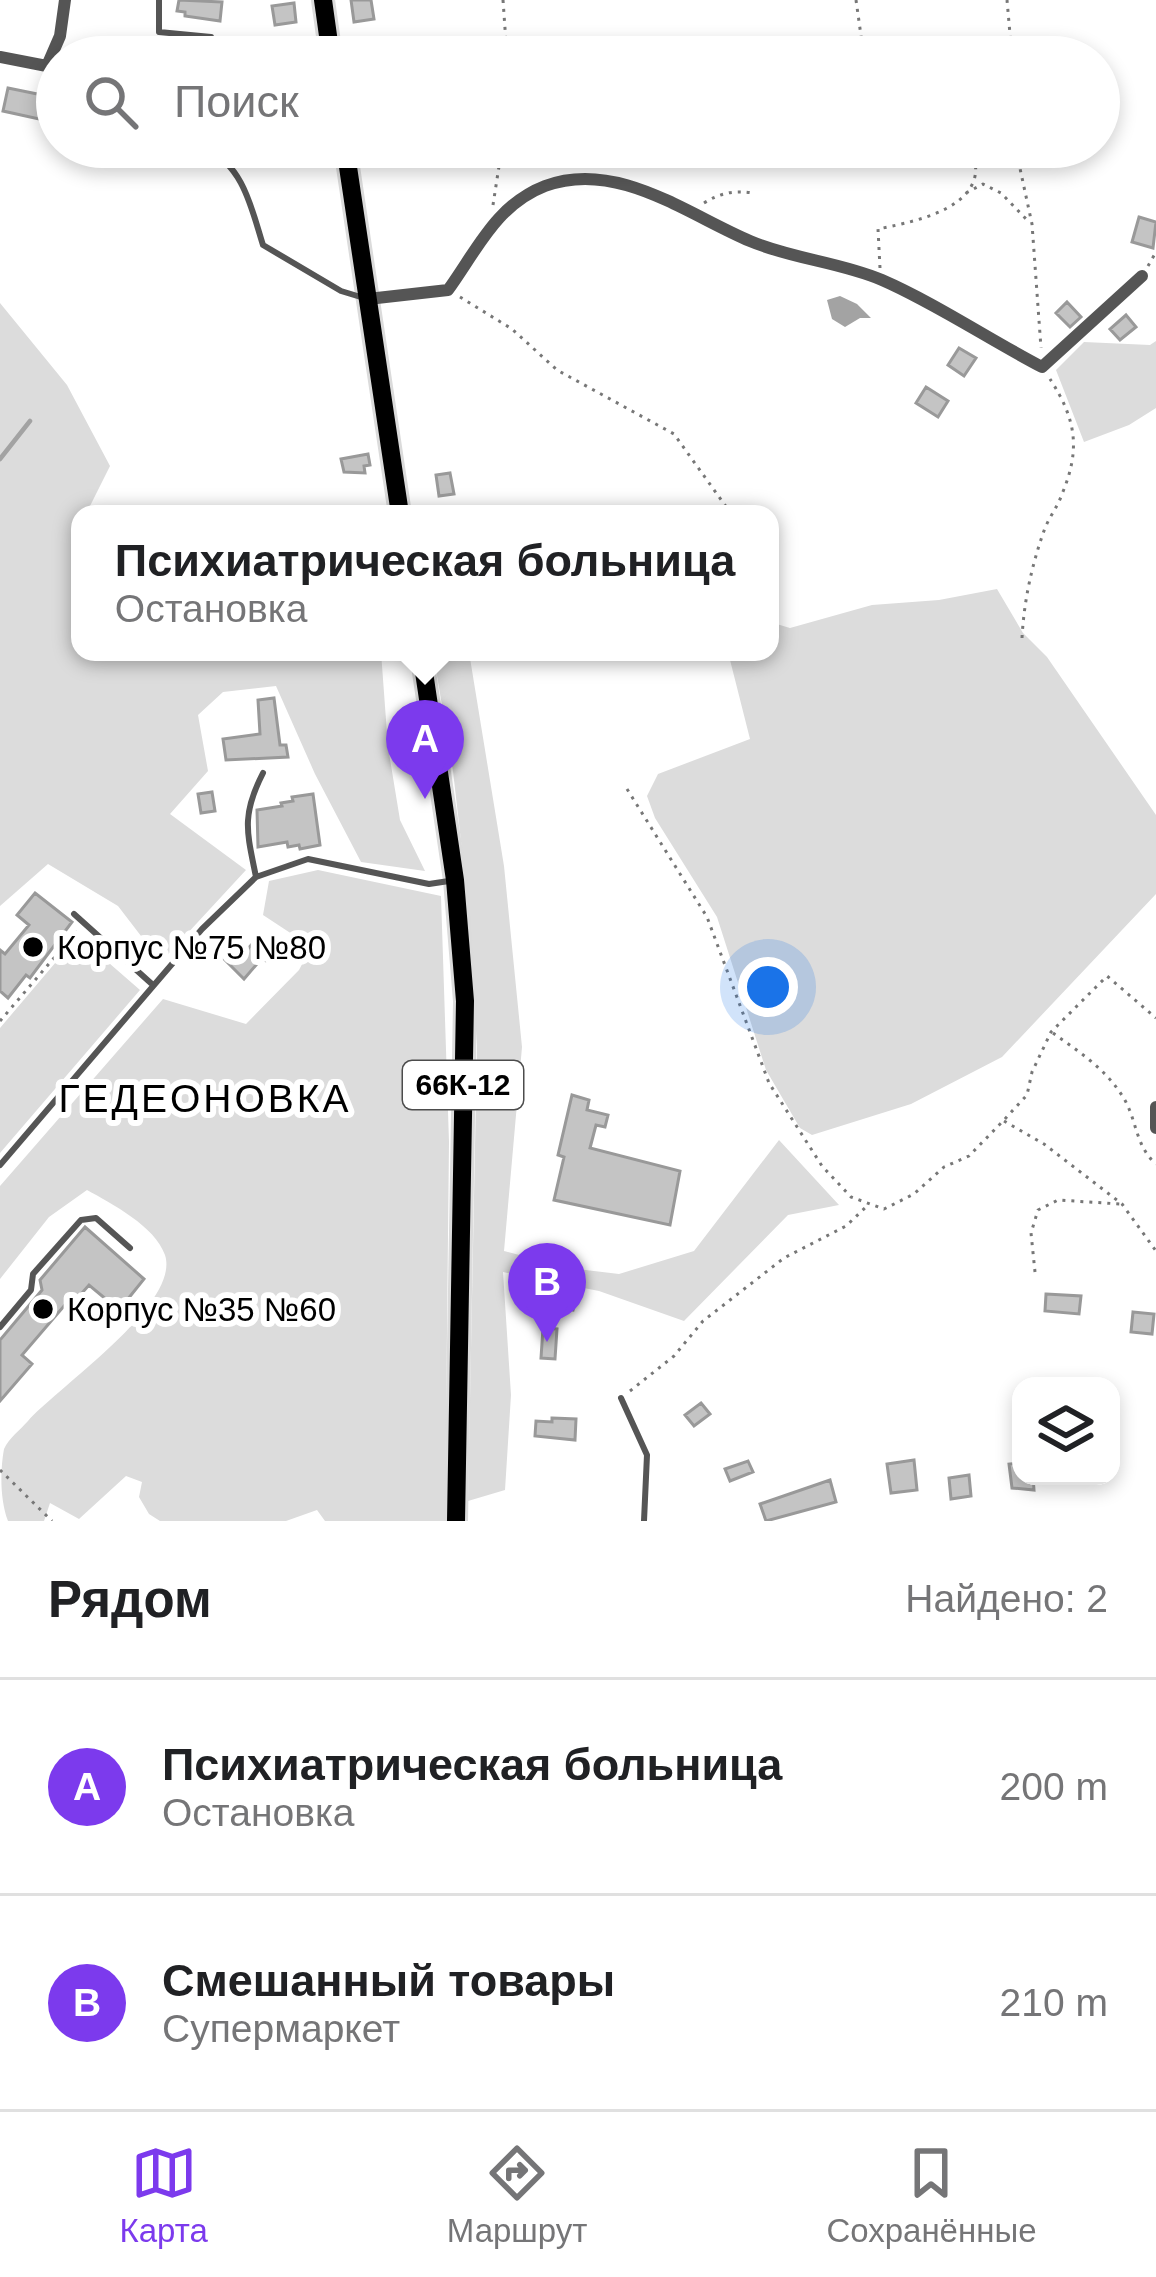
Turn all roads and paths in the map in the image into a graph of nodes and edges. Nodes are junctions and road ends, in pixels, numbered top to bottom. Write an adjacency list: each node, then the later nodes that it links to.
1 (65, 0): 7 (street)
2 (159, 0): 8 (lane)
3 (322, 0): 9 (main road)
4 (503, 0): 10 (path)
5 (856, 0): 11 (path)
6 (1007, 0): 12 (path)
7 (61, 36)
8 (201, 36)
9 (328, 36)
10 (506, 36)
11 (861, 36)
12 (1010, 36)
13 (0, 57): 14 (street)
14 (36, 64)
15 (233, 168): 29 (lane)
16 (348, 168): 29 (main road)
17 (499, 168): 23 (path)
18 (974, 168): 21 (path)
19 (1020, 168): 24 (path)
20 (753, 193): 22 (path)
21 (964, 194): 24 (path); 27 (path)
22 (692, 210): 23 (street); 27 (street)
23 (490, 225): 28 (street)
24 (1033, 226): 30 (path)
25 (1156, 252): 26 (path)
26 (1142, 276): 30 (street)
27 (881, 280): 30 (street)
28 (448, 290): 29 (street); 32 (path)
29 (368, 298): 31 (main road)
30 (1042, 367): 33 (path)
31 (399, 505)
32 (725, 505)
33 (1022, 638)
34 (422, 661): 38 (main road, 66К-12)
35 (263, 773): 37 (lane)
36 (627, 789): 51 (path)
37 (256, 877): 38 (lane); 41 (lane)
38 (455, 880): 59 (main road, 66К-12)
39 (74, 914): 40 (lane)
40 (84, 923): 41 (lane); 43 (path)
41 (153, 985): 49 (lane)
42 (1156, 1018): 44 (path)
43 (0, 1021)
44 (1051, 1032): 46 (path); 48 (path)
45 (1156, 1107): 47 (street)
46 (1003, 1120): 50 (path); 51 (path)
47 (1156, 1128)
48 (1156, 1164)
49 (0, 1165)
50 (1122, 1204): 53 (path); 54 (path)
51 (868, 1205): 56 (path)
52 (130, 1248): 55 (lane)
53 (1156, 1251)
54 (1035, 1272)
55 (0, 1327)
56 (621, 1398): 60 (lane)
57 (0, 1470): 58 (path)
58 (52, 1521)
59 (456, 1521)
60 (644, 1521)

